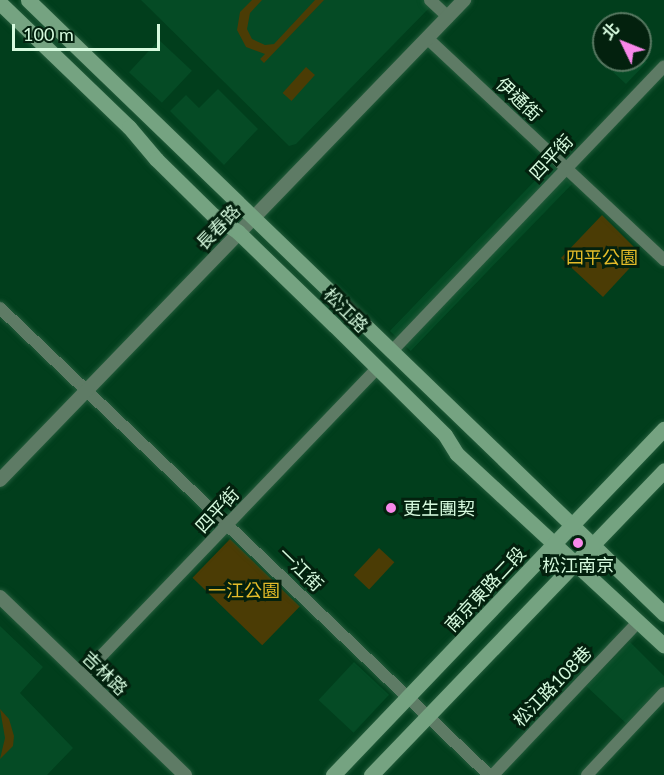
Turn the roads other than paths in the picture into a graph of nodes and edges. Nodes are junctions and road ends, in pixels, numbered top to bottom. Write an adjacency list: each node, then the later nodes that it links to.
1 (28, 0): 9 (main road, 松江路)
2 (430, 0): 5 (street)
3 (464, 0): 5 (street, 長春路)
4 (0, 3): 10 (main road, 松江路)
5 (448, 17): 6 (street, 長春路)
6 (427, 38): 8 (street, 伊通街); 9 (street, 長春路)
7 (664, 66): 8 (street, 四平街)
8 (566, 167): 11 (street, 伊通街); 13 (street, 四平街)
9 (252, 217): 10 (street, 長春路); 13 (main road, 松江路)
10 (238, 232): 14 (main road, 松江路); 15 (street, 長春路)
11 (664, 260)
12 (0, 308): 15 (street, 一江街)
13 (392, 352): 20 (main road, 松江路)
14 (377, 368): 19 (street, 四平街); 21 (main road, 松江路)
15 (88, 390): 18 (street, 長春路); 19 (street, 一江街)
16 (664, 429): 20 (main road, 南京東路二段)
17 (664, 470): 22 (main road)
18 (0, 480)
19 (228, 524): 28 (street, 四平街); 30 (street, 一江街)
20 (570, 527): 21 (main road, 南京東路二段); 22 (main road, 松江路)
21 (556, 543): 23 (main road, 松江路); 30 (main road, 南京東路二段)
22 (590, 546): 23 (main road); 25 (main road, 松江路)
23 (576, 562): 26 (main road, 松江路); 31 (main road)
24 (0, 597): 28 (street, 吉林路)
25 (664, 614)
26 (638, 622): 27 (main road, 松江路); 35 (street, 松江路108巷)
27 (664, 646)
28 (82, 676): 32 (street, 吉林路)
29 (664, 693): 36 (street)
30 (409, 698): 31 (street, 一江街); 33 (main road, 南京東路二段)
31 (427, 716): 34 (main road); 35 (street, 一江街)
32 (184, 775)
33 (333, 775)
34 (371, 775)
35 (491, 775)
36 (587, 775)

